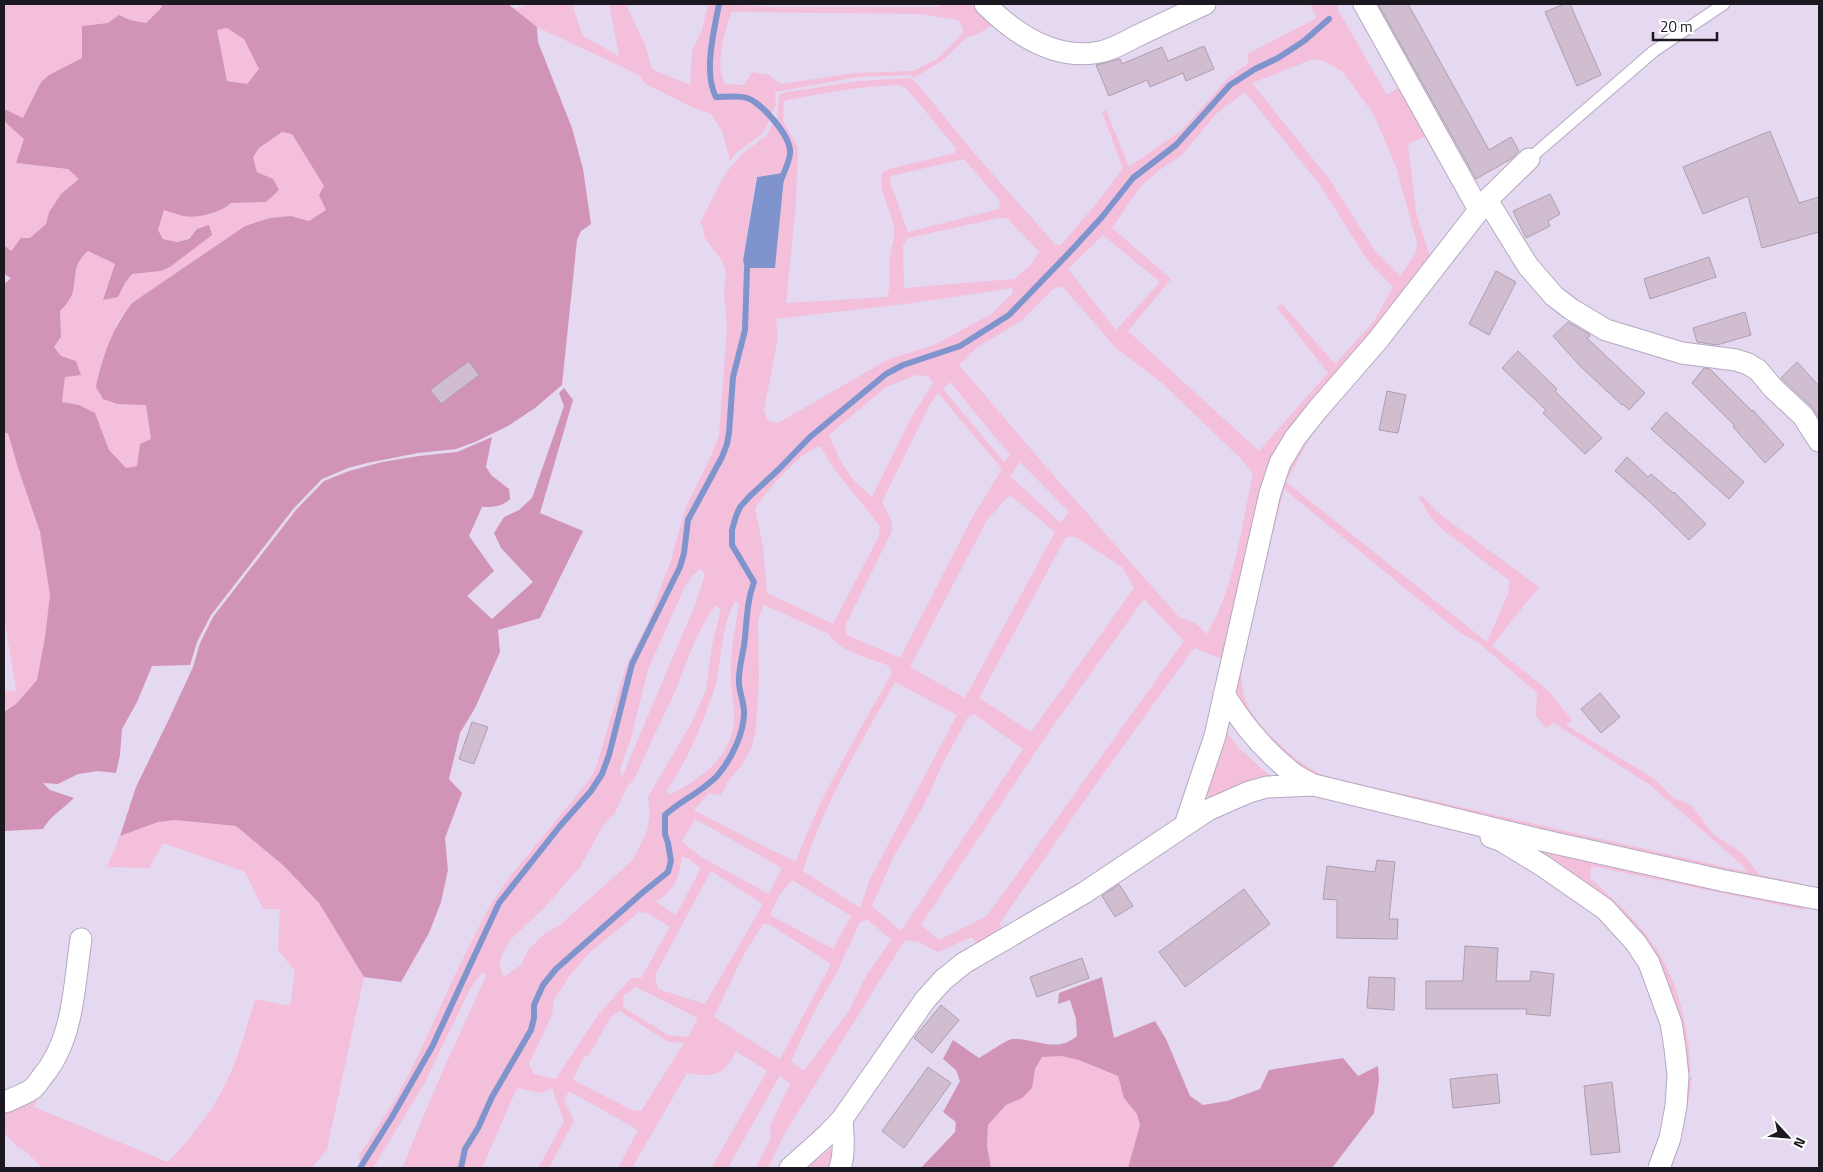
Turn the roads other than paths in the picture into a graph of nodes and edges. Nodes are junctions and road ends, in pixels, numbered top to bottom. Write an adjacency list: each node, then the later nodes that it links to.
1 (985, 4): 2 (street)
2 (1205, 4)
3 (1364, 4): 6 (street)
4 (1724, 4): 5 (lane)
5 (1529, 159): 6 (street)
6 (1483, 205): 7 (street); 8 (street)
7 (1819, 441)
8 (1224, 694): 9 (street); 11 (street)
9 (1314, 785): 10 (street); 11 (street)
10 (1428, 814): 12 (street); 18 (street)
11 (1186, 825): 15 (street)
12 (1819, 899)
13 (81, 939): 14 (street)
14 (4, 1102)
15 (842, 1118): 16 (street); 17 (street)
16 (790, 1168)
17 (840, 1168)
18 (1659, 1168)

